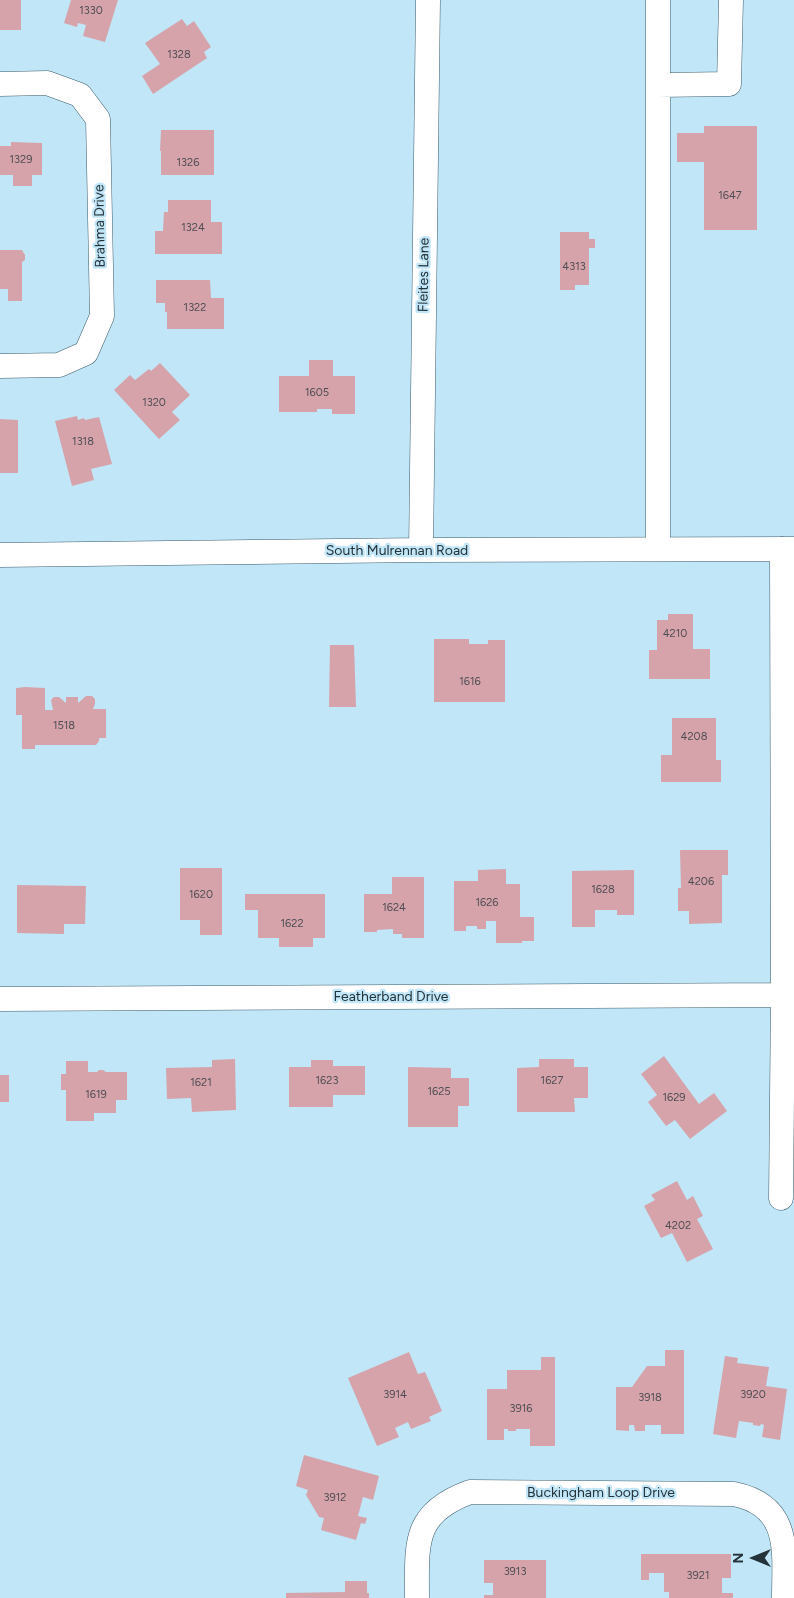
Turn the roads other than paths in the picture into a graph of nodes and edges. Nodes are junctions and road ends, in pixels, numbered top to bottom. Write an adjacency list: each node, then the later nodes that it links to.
1 (428, 0): 9 (street, Fleites Lane)
2 (658, 0): 5 (street)
3 (730, 0): 5 (street)
4 (0, 84): 6 (street, Brahma Drive)
5 (658, 85): 7 (street)
6 (0, 366)
7 (658, 549): 8 (street, South Mulrennan Road); 9 (street, South Mulrennan Road)
8 (788, 549): 11 (street)
9 (421, 550): 10 (street, South Mulrennan Road)
10 (0, 555)
11 (783, 995): 12 (street, Featherband Drive); 13 (street)
12 (0, 999)
13 (781, 1198)
14 (417, 1598): 15 (street, Buckingham Loop Drive)
15 (784, 1598)

